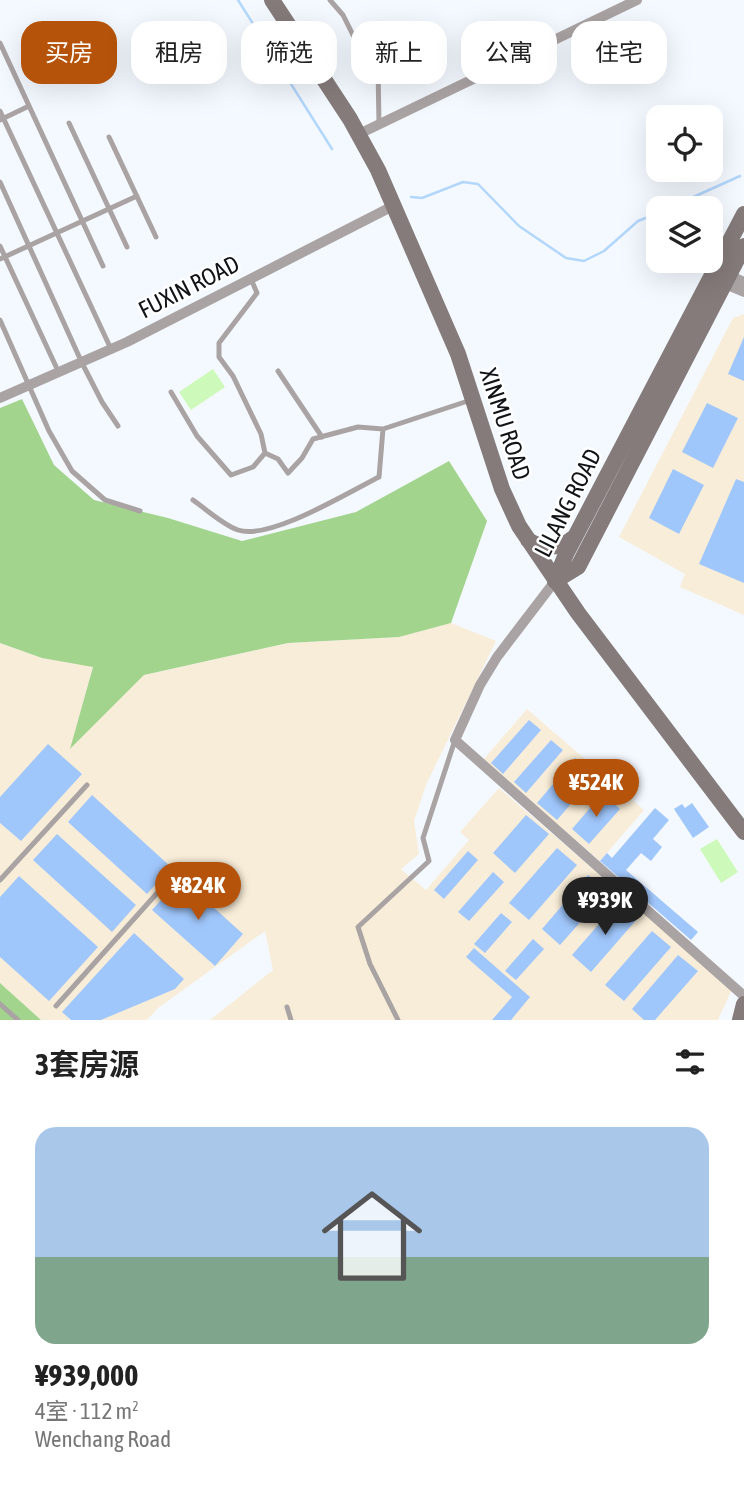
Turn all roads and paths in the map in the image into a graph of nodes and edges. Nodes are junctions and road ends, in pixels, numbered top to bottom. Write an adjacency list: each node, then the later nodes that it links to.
1 (272, 0): 10 (street, XINMU ROAD)
2 (330, 0): 9 (lane)
3 (630, 1): 9 (street)
4 (0, 43): 5 (lane)
5 (29, 106): 7 (lane); 17 (lane)
6 (0, 111): 7 (lane)
7 (2, 119): 18 (lane)
8 (69, 123): 15 (lane)
9 (379, 124): 10 (street)
10 (359, 134): 14 (street, XINMU ROAD)
11 (109, 138): 13 (lane)
12 (0, 182): 21 (lane)
13 (137, 196): 15 (lane); 19 (lane)
14 (393, 206): 27 (street, FUXIN ROAD); 37 (street, XINMU ROAD)
15 (109, 209): 17 (lane); 23 (lane)
16 (744, 214): 26 (street, LILANG ROAD)
17 (83, 221): 18 (lane); 25 (lane)
18 (57, 233): 21 (lane); 30 (lane)
19 (156, 237)
20 (0, 246): 24 (lane)
21 (29, 246): 24 (lane); 31 (lane)
22 (744, 246): 26 (street, LILANG ROAD)
23 (127, 247)
24 (3, 258): 33 (lane)
25 (103, 266)
26 (725, 278): 28 (street); 44 (street, LILANG ROAD); 46 (street, LILANG ROAD)
27 (251, 279): 30 (street, FUXIN ROAD); 41 (lane)
28 (744, 292)
29 (0, 320): 34 (lane)
30 (111, 350): 31 (street, FUXIN ROAD)
31 (82, 363): 33 (street, FUXIN ROAD); 38 (lane)
32 (278, 371): 40 (lane)
33 (59, 373): 34 (street, FUXIN ROAD)
34 (31, 386): 36 (street, FUXIN ROAD); 43 (lane)
35 (171, 392): 41 (lane)
36 (0, 398)
37 (474, 398): 39 (lane); 45 (street, XINMU ROAD)
38 (118, 426)
39 (383, 429): 40 (lane); 42 (lane)
40 (322, 437): 41 (lane)
41 (265, 453)
42 (193, 500)
43 (140, 511)
44 (575, 536): 45 (street); 46 (street, LILANG ROAD)
45 (528, 540): 46 (street, XINMU ROAD)
46 (555, 581): 47 (street); 49 (street, XINMU ROAD)
47 (455, 740): 52 (street); 59 (lane)
48 (87, 785): 51 (lane)
49 (744, 832)
50 (176, 872): 55 (lane)
51 (0, 880)
52 (744, 996)
53 (0, 1004): 57 (lane)
54 (744, 1004): 60 (street)
55 (56, 1006)
56 (286, 1007): 58 (lane)
57 (18, 1020)
58 (291, 1020)
59 (398, 1020)
60 (740, 1020)

